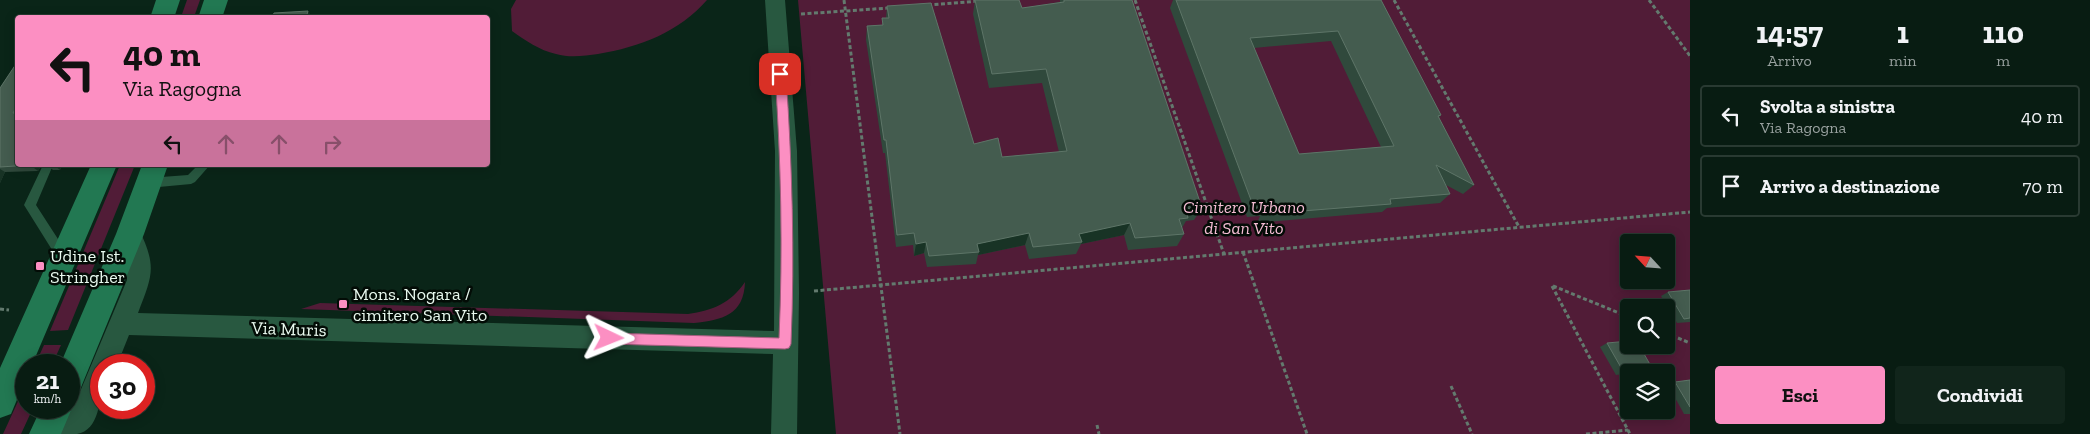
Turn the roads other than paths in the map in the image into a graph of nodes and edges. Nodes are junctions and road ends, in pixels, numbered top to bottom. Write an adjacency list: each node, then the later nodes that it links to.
1 (168, 0): 4 (main road)
2 (216, 0): 5 (main road)
3 (775, 0): 13 (street)
4 (163, 15)
5 (211, 15)
6 (47, 167): 11 (lane)
7 (103, 167): 11 (main road)
8 (204, 167): 9 (lane)
9 (152, 174): 10 (main road)
10 (130, 234): 12 (street); 14 (main road)
11 (64, 257): 17 (main road)
12 (123, 324): 13 (street, Via Muris); 15 (street)
13 (785, 344): 21 (street)
14 (80, 354)
15 (110, 354)
16 (90, 399): 20 (street)
17 (0, 403)
18 (52, 419): 19 (main road)
19 (45, 434)
20 (58, 434)
21 (784, 434)

